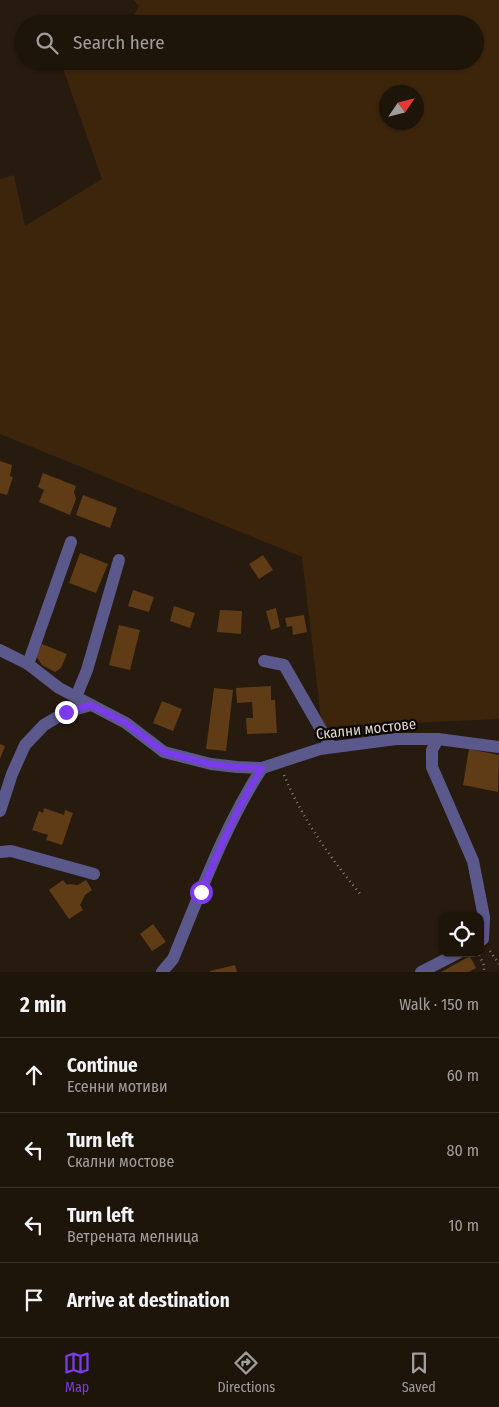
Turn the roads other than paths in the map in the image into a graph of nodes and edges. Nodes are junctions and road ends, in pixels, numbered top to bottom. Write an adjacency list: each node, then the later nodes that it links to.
1 (71, 542): 5 (street)
2 (119, 560): 6 (street)
3 (0, 650): 5 (street, Скални мостове)
4 (264, 661): 10 (street)
5 (28, 664): 6 (street, Скални мостове)
6 (76, 697): 7 (street, Скални мостове)
7 (91, 705): 11 (street, Скални мостове); 12 (street)
8 (438, 739): 9 (street, Скални мостове); 10 (street, Скални мостове); 15 (street)
9 (499, 746)
10 (330, 747): 11 (street, Скални мостове)
11 (262, 768): 17 (street)
12 (0, 811)
13 (0, 852): 14 (street)
14 (94, 874)
15 (483, 912)
16 (450, 957): 18 (street)
17 (162, 972)
18 (421, 972)

